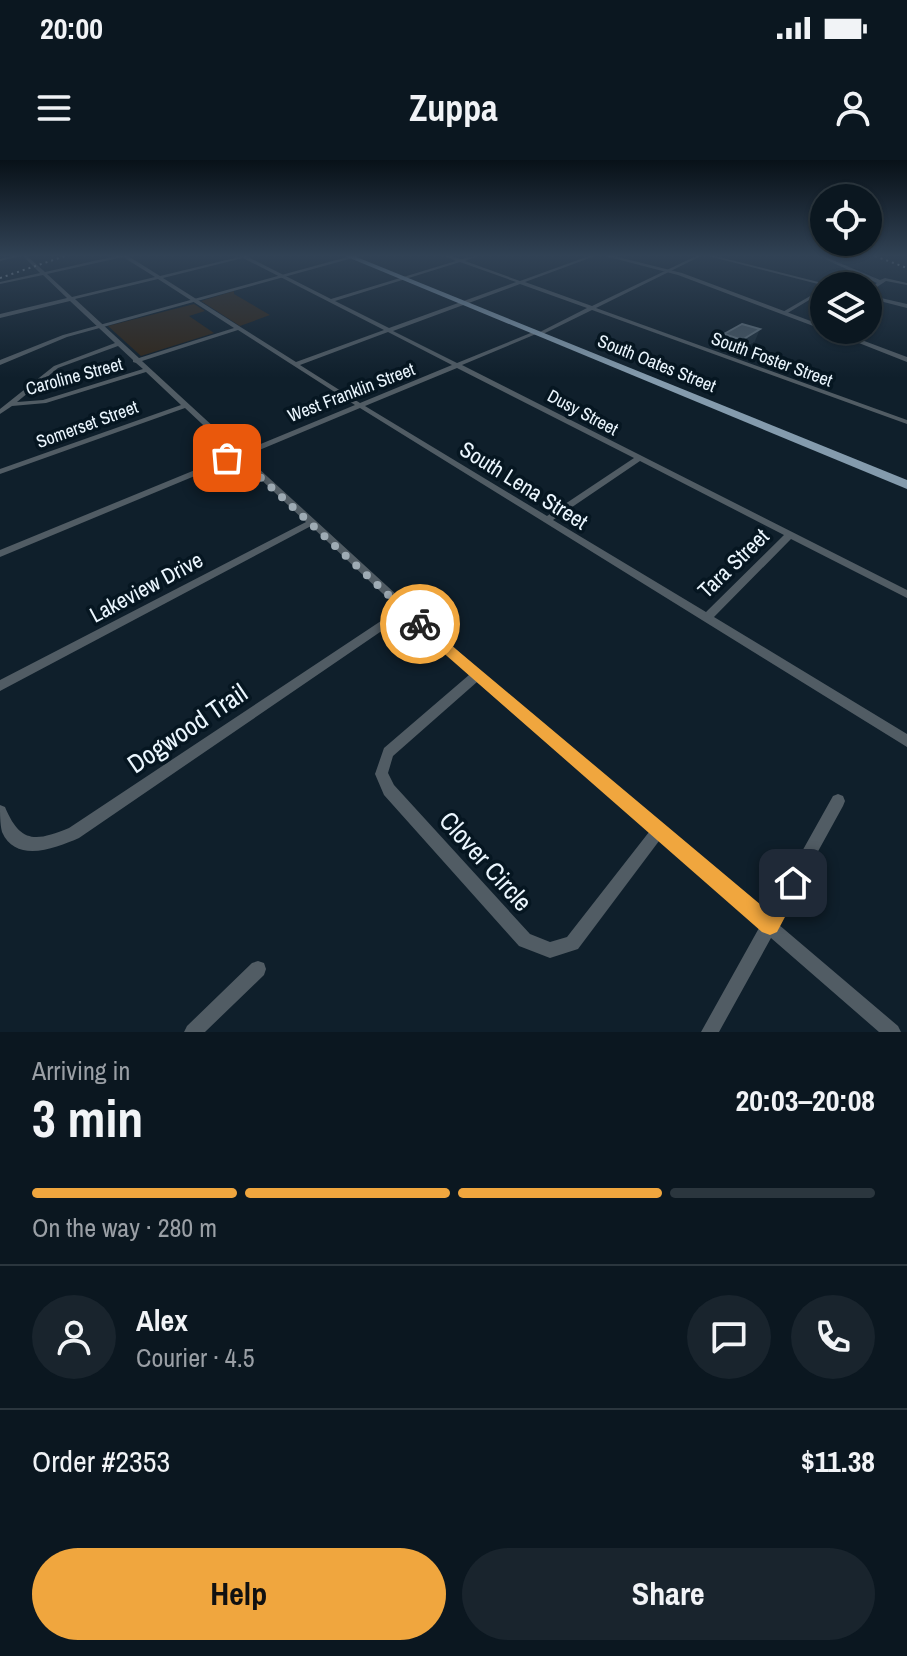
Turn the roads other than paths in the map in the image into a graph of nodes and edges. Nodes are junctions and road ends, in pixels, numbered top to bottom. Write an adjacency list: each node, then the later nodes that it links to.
1 (66, 297): 14 (street)
2 (83, 297): 14 (street)
3 (189, 297): 15 (street, South Lena Street)
4 (211, 297): 15 (street)
5 (322, 297): 16 (street, Dusy Street)
6 (345, 297): 16 (street)
7 (447, 297): 17 (main road, South Oates Street)
8 (480, 297): 17 (street)
9 (561, 297): 19 (street, South Foster Street)
10 (614, 297): 19 (street, West Franklin Street)
11 (739, 297): 20 (street)
12 (810, 297): 20 (street)
13 (882, 298): 18 (street)
14 (69, 300): 21 (street); 23 (street)
15 (196, 301): 23 (street); 24 (street, South Lena Street)
16 (331, 301): 25 (street, Dusy Street)
17 (463, 303): 25 (street); 26 (main road, South Oates Street)
18 (907, 306)
19 (592, 308): 26 (street, West Franklin Street); 39 (street, South Foster Street)
20 (784, 313): 22 (street)
21 (0, 316)
22 (810, 323)
23 (98, 326): 27 (street); 31 (street)
24 (239, 328): 30 (street); 32 (street, South Lena Street)
25 (389, 330): 32 (street); 33 (street, Dusy Street)
26 (537, 334): 33 (street, West Franklin Street); 43 (main road, South Oates Street)
27 (117, 344): 30 (street); 35 (street)
28 (865, 344): 29 (street)
29 (907, 360)
30 (135, 361): 34 (street)
31 (0, 363)
32 (296, 364): 37 (street, South Lena Street)
33 (460, 366): 37 (street, West Franklin Street); 41 (street, Dusy Street)
34 (145, 370): 35 (street, Caroline Street); 36 (street)
35 (10, 404): 38 (street)
36 (184, 406): 40 (street); 42 (street, Somerset Street)
37 (361, 406): 40 (street, West Franklin Street); 44 (street, South Lena Street)
38 (0, 412)
39 (907, 422)
40 (236, 455): 45 (street); 47 (street, West Franklin Street)
41 (638, 459): 44 (street); 46 (street, Dusy Street)
42 (0, 472)
43 (907, 485)
44 (547, 520): 50 (street, South Lena Street)
45 (310, 523): 49 (street); 52 (street, Lakeview Drive)
46 (789, 536): 48 (street, Dusy Street); 50 (street, Tara Street)
47 (0, 554)
48 (907, 594)
49 (405, 610): 51 (street); 55 (street, Dogwood Trail)
50 (706, 618): 53 (street, South Lena Street)
51 (477, 675): 56 (street); 56 (street, Clover Circle)
52 (0, 686)
53 (907, 741)
54 (838, 801): 57 (street)
55 (0, 812)
56 (658, 831): 57 (street)
57 (770, 925): 60 (street); 61 (street)
58 (258, 969): 59 (street)
59 (193, 1032)
60 (710, 1032)
61 (892, 1032)

